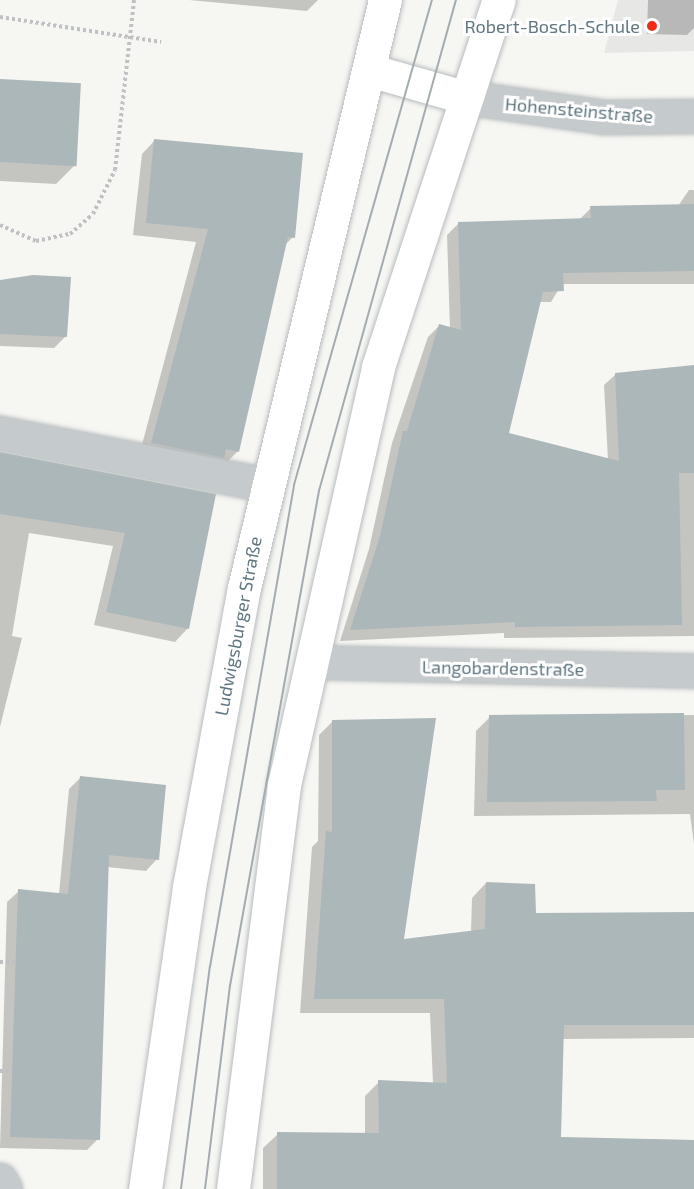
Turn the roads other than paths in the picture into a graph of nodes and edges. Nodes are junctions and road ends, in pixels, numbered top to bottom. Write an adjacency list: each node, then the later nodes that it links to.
1 (385, 0): 3 (main road, Ludwigsburger Straße)
2 (498, 0): 4 (main road)
3 (369, 70): 4 (main road); 7 (main road, Ludwigsburger Straße)
4 (464, 97): 5 (street, Hohensteinstraße); 8 (main road)
5 (694, 116)
6 (0, 433): 7 (street)
7 (267, 485): 12 (main road, Ludwigsburger Straße)
8 (312, 662): 9 (street, Langobardenstraße); 13 (main road)
9 (694, 671)
10 (0, 1180): 11 (street)
11 (5, 1189)
12 (145, 1189)
13 (233, 1189)

